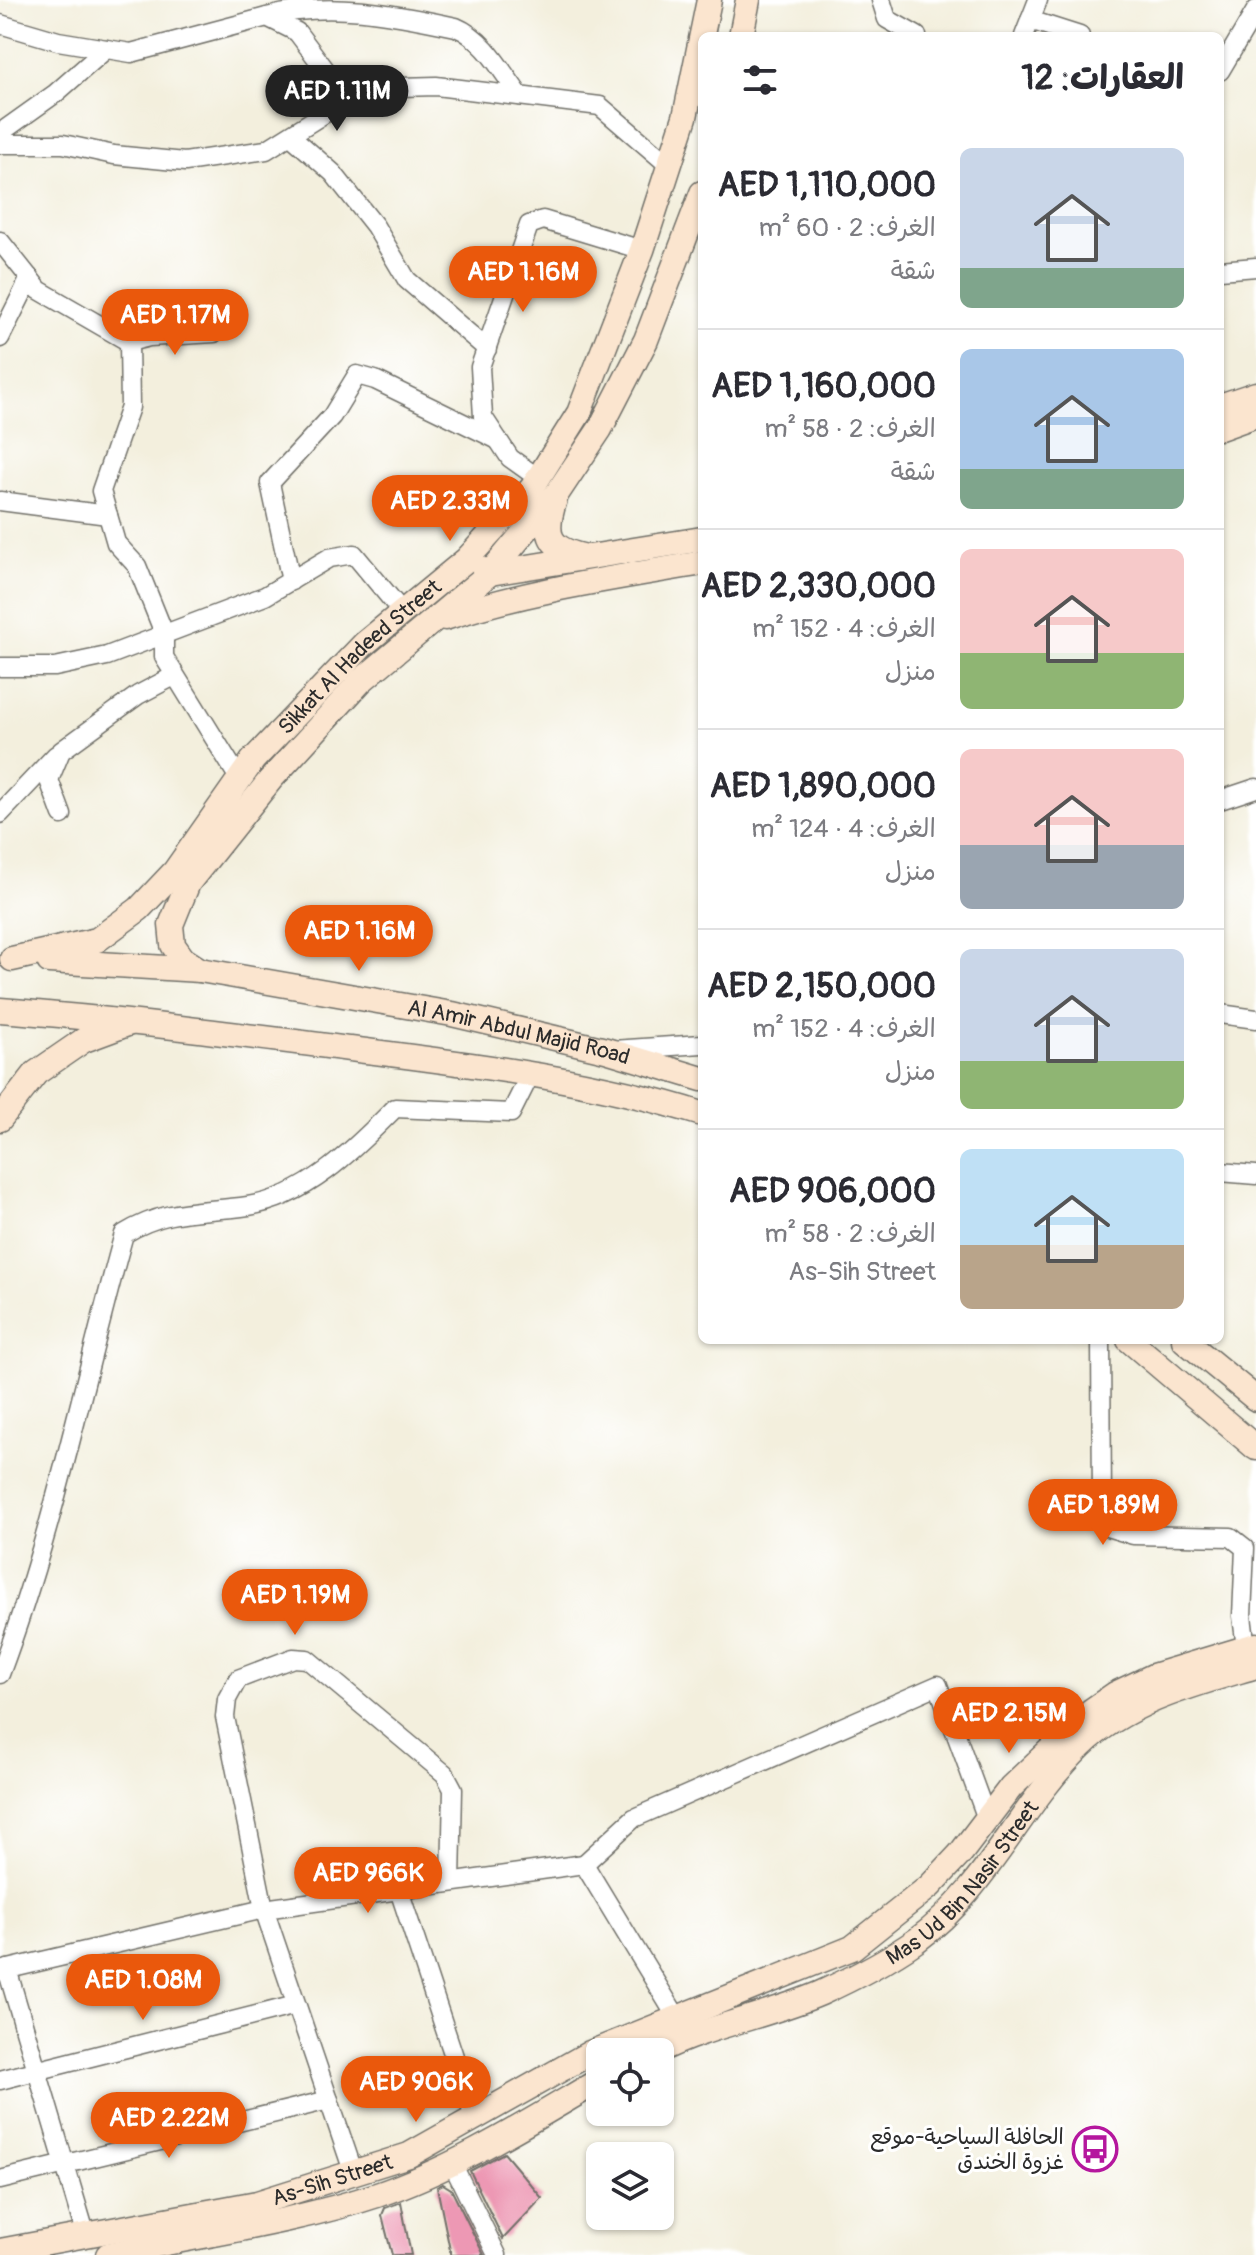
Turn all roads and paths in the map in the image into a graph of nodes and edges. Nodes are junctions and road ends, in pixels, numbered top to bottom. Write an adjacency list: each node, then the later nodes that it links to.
1 (709, 0): 9 (main road, Sikkat Al Hadeed Street)
2 (748, 0): 10 (main road)
3 (881, 0): 11 (street)
4 (1038, 0): 8 (street)
5 (1256, 10): 15 (street)
6 (267, 17): 14 (street); 16 (street); 17 (street)
7 (0, 24): 14 (street)
8 (1027, 28): 12 (street)
9 (702, 32)
10 (742, 32)
11 (910, 32)
12 (1054, 32)
13 (698, 48): 21 (main road, Sikkat Al Hadeed Street)
14 (106, 49): 18 (street)
15 (1224, 64)
16 (520, 96): 17 (street); 21 (street)
17 (348, 100): 19 (street)
18 (0, 133)
19 (291, 136): 20 (street); 31 (street)
20 (0, 144)
21 (671, 167): 24 (main road, Sikkat Al Hadeed Street)
22 (698, 204): 37 (main road, Sikkat Al Hadeed Street)
23 (0, 241): 27 (street)
24 (642, 250): 31 (street); 37 (main road, Sikkat Al Hadeed Street)
25 (1256, 267): 26 (street)
26 (1224, 270)
27 (30, 278): 29 (street); 30 (street)
28 (214, 333): 30 (street)
29 (0, 338)
30 (129, 342): 39 (street)
31 (487, 349): 36 (street)
32 (1256, 394): 33 (main road)
33 (1224, 405)
34 (1256, 415): 35 (main road)
35 (1224, 427)
36 (498, 440): 37 (street); 45 (street)
37 (548, 485): 41 (main road); 42 (main road, Sikkat Al Hadeed Street); 44 (main road, Sikkat Al Hadeed Street)
38 (0, 501): 39 (street)
39 (108, 515): 48 (street)
40 (698, 540): 41 (main road)
41 (593, 558): 44 (main road)
42 (466, 560): 44 (main road); 46 (main road, Sikkat Al Hadeed Street)
43 (698, 564): 47 (main road)
44 (490, 573): 47 (main road, Sikkat Al Hadeed Street)
45 (291, 581): 46 (street); 48 (street)
46 (402, 612): 52 (main road, Sikkat Al Hadeed Street)
47 (432, 623): 58 (main road, Sikkat Al Hadeed Street)
48 (164, 633): 49 (street); 50 (street)
49 (0, 667)
50 (174, 676): 51 (street); 52 (street)
51 (61, 751): 55 (street); 56 (street)
52 (240, 780): 57 (main road, Sikkat Al Hadeed Street)
53 (1256, 788): 54 (street)
54 (1224, 799)
55 (0, 814)
56 (62, 815)
57 (6, 958): 58 (main road, Al Amir Abdul Majid Road)
58 (200, 970): 64 (main road, Al Amir Abdul Majid Road)
59 (0, 1010): 62 (main road, Al Amir Abdul Majid Road)
60 (1224, 1015): 61 (street)
61 (1256, 1019)
62 (136, 1020): 65 (main road, Al Amir Abdul Majid Road); 68 (main road)
63 (698, 1044): 64 (street)
64 (606, 1050): 66 (main road, Al Amir Abdul Majid Road)
65 (530, 1075): 67 (main road, Al Amir Abdul Majid Road); 77 (street)
66 (698, 1078)
67 (698, 1113)
68 (0, 1119)
69 (1224, 1172): 70 (street)
70 (1256, 1175)
71 (1101, 1344): 76 (street)
72 (1134, 1344): 75 (main road)
73 (1189, 1344): 74 (main road)
74 (1256, 1399)
75 (1256, 1448)
76 (1253, 1653): 78 (main road, Mas Ud Bin Nasir Street); 87 (main road, Mas Ud Bin Nasir Street)
77 (0, 1674)
78 (987, 1819): 79 (street); 83 (main road, Mas Ud Bin Nasir Street)
79 (584, 1864): 80 (street); 86 (street)
80 (451, 1882): 81 (street); 82 (street)
81 (399, 1890): 82 (street); 92 (street)
82 (264, 1909): 84 (street); 85 (street)
83 (816, 1965): 86 (main road, As-Sih Street)
84 (4, 1970): 88 (street)
85 (296, 2005): 88 (street); 91 (street)
86 (676, 2016): 92 (main road, As-Sih Street)
87 (674, 2043)
88 (37, 2071): 89 (street); 94 (street)
89 (0, 2080)
90 (586, 2088): 93 (main road, As-Sih Street)
91 (329, 2100): 94 (street); 95 (street)
92 (475, 2120): 95 (main road, As-Sih Street)
93 (452, 2163): 99 (main road, As-Sih Street); 100 (street)
94 (65, 2164): 96 (street); 97 (street)
95 (354, 2174): 97 (main road, As-Sih Street)
96 (0, 2180)
97 (86, 2236): 98 (main road, As-Sih Street)
98 (0, 2251)
99 (112, 2255)
100 (497, 2255)

